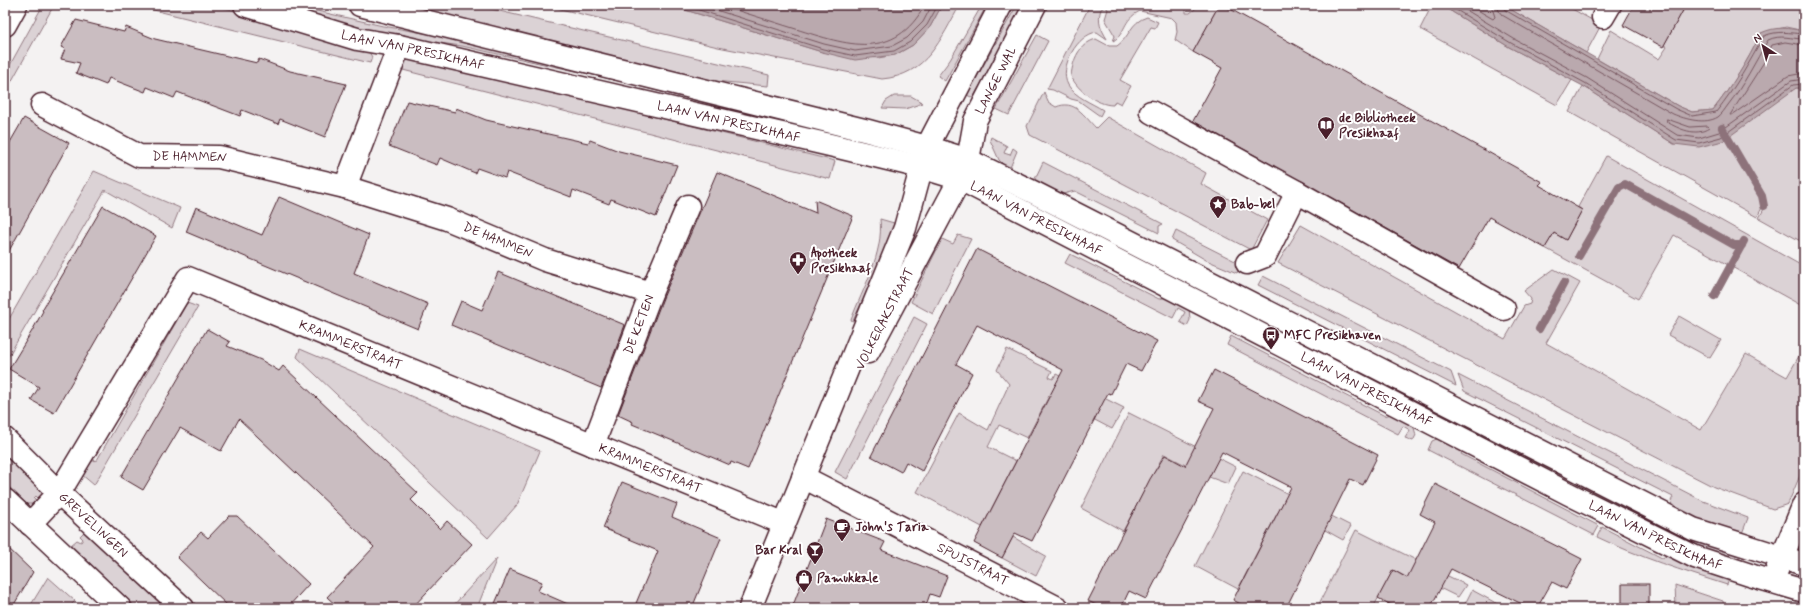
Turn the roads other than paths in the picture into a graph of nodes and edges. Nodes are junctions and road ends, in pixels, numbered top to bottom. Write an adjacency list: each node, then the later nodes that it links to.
1 (16, 5): 6 (street)
2 (245, 5): 7 (street, LAAN VAN PRESIKHAAF)
3 (360, 5): 10 (street, LAAN VAN PRESIKHAAF)
4 (1002, 5): 10 (street)
5 (1035, 5): 12 (street, LANGE WAL)
6 (5, 25)
7 (399, 46): 11 (street, LAAN VAN PRESIKHAAF); 13 (street)
8 (42, 105): 13 (street, DE HAMMEN)
9 (1151, 112): 14 (street)
10 (927, 146): 11 (street, VOLKERAKSTRAAT); 12 (street, LAAN VAN PRESIKHAAF)
11 (922, 167): 12 (street, LAAN VAN PRESIKHAAF); 21 (street, VOLKERAKSTRAAT)
12 (964, 170): 21 (street, VOLKERAKSTRAAT); 27 (street, LAAN VAN PRESIKHAAF); 29 (street, LAAN VAN PRESIKHAAF)
13 (345, 187): 17 (street, DE HAMMEN)
14 (1297, 192): 16 (street); 18 (street)
15 (688, 206): 17 (street, DE KETEN)
16 (1247, 263)
17 (651, 293): 20 (street, DE KETEN)
18 (1504, 309)
19 (5, 439): 22 (street, GREVELINGEN)
20 (593, 445): 22 (street, KRAMMERSTRAAT); 25 (street, KRAMMERSTRAAT)
21 (803, 477): 25 (street, VOLKERAKSTRAAT); 34 (street, SPUISTRAAT)
22 (59, 493): 26 (street, KRAMMERSTRAAT); 32 (street, GREVELINGEN)
23 (5, 500): 26 (street)
24 (1804, 504): 27 (street)
25 (783, 523): 33 (street, VOLKERAKSTRAAT)
26 (30, 524): 31 (street)
27 (1782, 556): 28 (street, LAAN VAN PRESIKHAAF); 29 (street)
28 (1804, 564)
29 (1773, 582): 30 (street, LAAN VAN PRESIKHAAF)
30 (1804, 591)
31 (120, 608)
32 (183, 608)
33 (750, 608)
34 (1058, 608)

